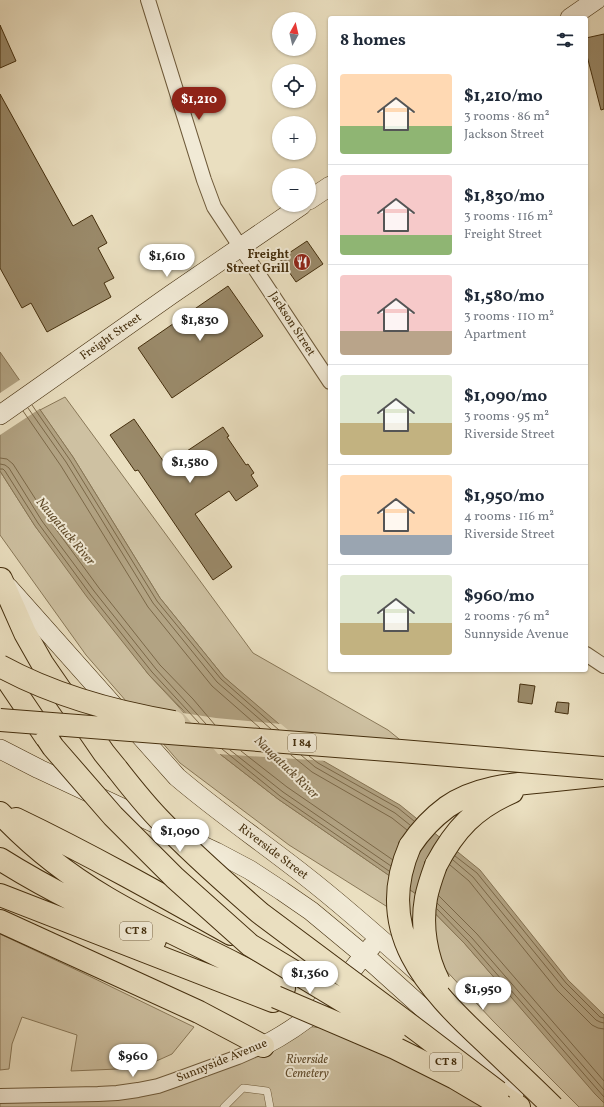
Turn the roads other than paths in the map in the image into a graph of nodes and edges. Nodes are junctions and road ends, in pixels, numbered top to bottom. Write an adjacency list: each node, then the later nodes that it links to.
1 (148, 0): 7 (street, Jackson Street)
2 (596, 0): 3 (street)
3 (573, 16)
4 (328, 187): 5 (street)
5 (316, 195)
6 (292, 212): 7 (street, Freight Street)
7 (241, 247): 8 (street, Jackson Street); 9 (street, Freight Street)
8 (328, 379)
9 (0, 415)
10 (1, 578): 26 (street, Riverside Street); 32 (highway, bridge)
11 (588, 655): 13 (street)
12 (0, 666): 19 (highway, bridge)
13 (604, 666)
14 (0, 669): 27 (highway, CT 8, bridge)
15 (0, 682): 19 (highway, bridge)
16 (0, 720): 19 (highway, I 84, bridge)
17 (0, 723): 19 (highway, I 84, bridge)
18 (0, 749): 28 (street, Riverside Street)
19 (401, 751): 20 (highway, I 84, bridge)
20 (604, 768)
21 (604, 775): 37 (highway, bridge); 38 (highway, bridge)
22 (0, 813): 27 (highway, bridge); 29 (highway)
23 (0, 859): 29 (highway, CT 8)
24 (0, 895): 29 (highway)
25 (0, 921): 30 (highway)
26 (379, 938): 28 (street, Sunnyside Avenue); 39 (street, Riverside Street)
27 (250, 945): 32 (highway, CT 8, bridge)
28 (364, 955): 30 (street, Sunnyside Avenue); 36 (street, Riverside Street)
29 (278, 995): 32 (highway, CT 8, bridge)
30 (263, 1046): 31 (street, Sunnyside Avenue)
31 (0, 1096)
32 (501, 1100): 35 (highway, CT 8)
33 (224, 1107): 34 (lane)
34 (270, 1107)
35 (520, 1107)
36 (528, 1107)
37 (553, 1107)
38 (561, 1107)
39 (566, 1107)

